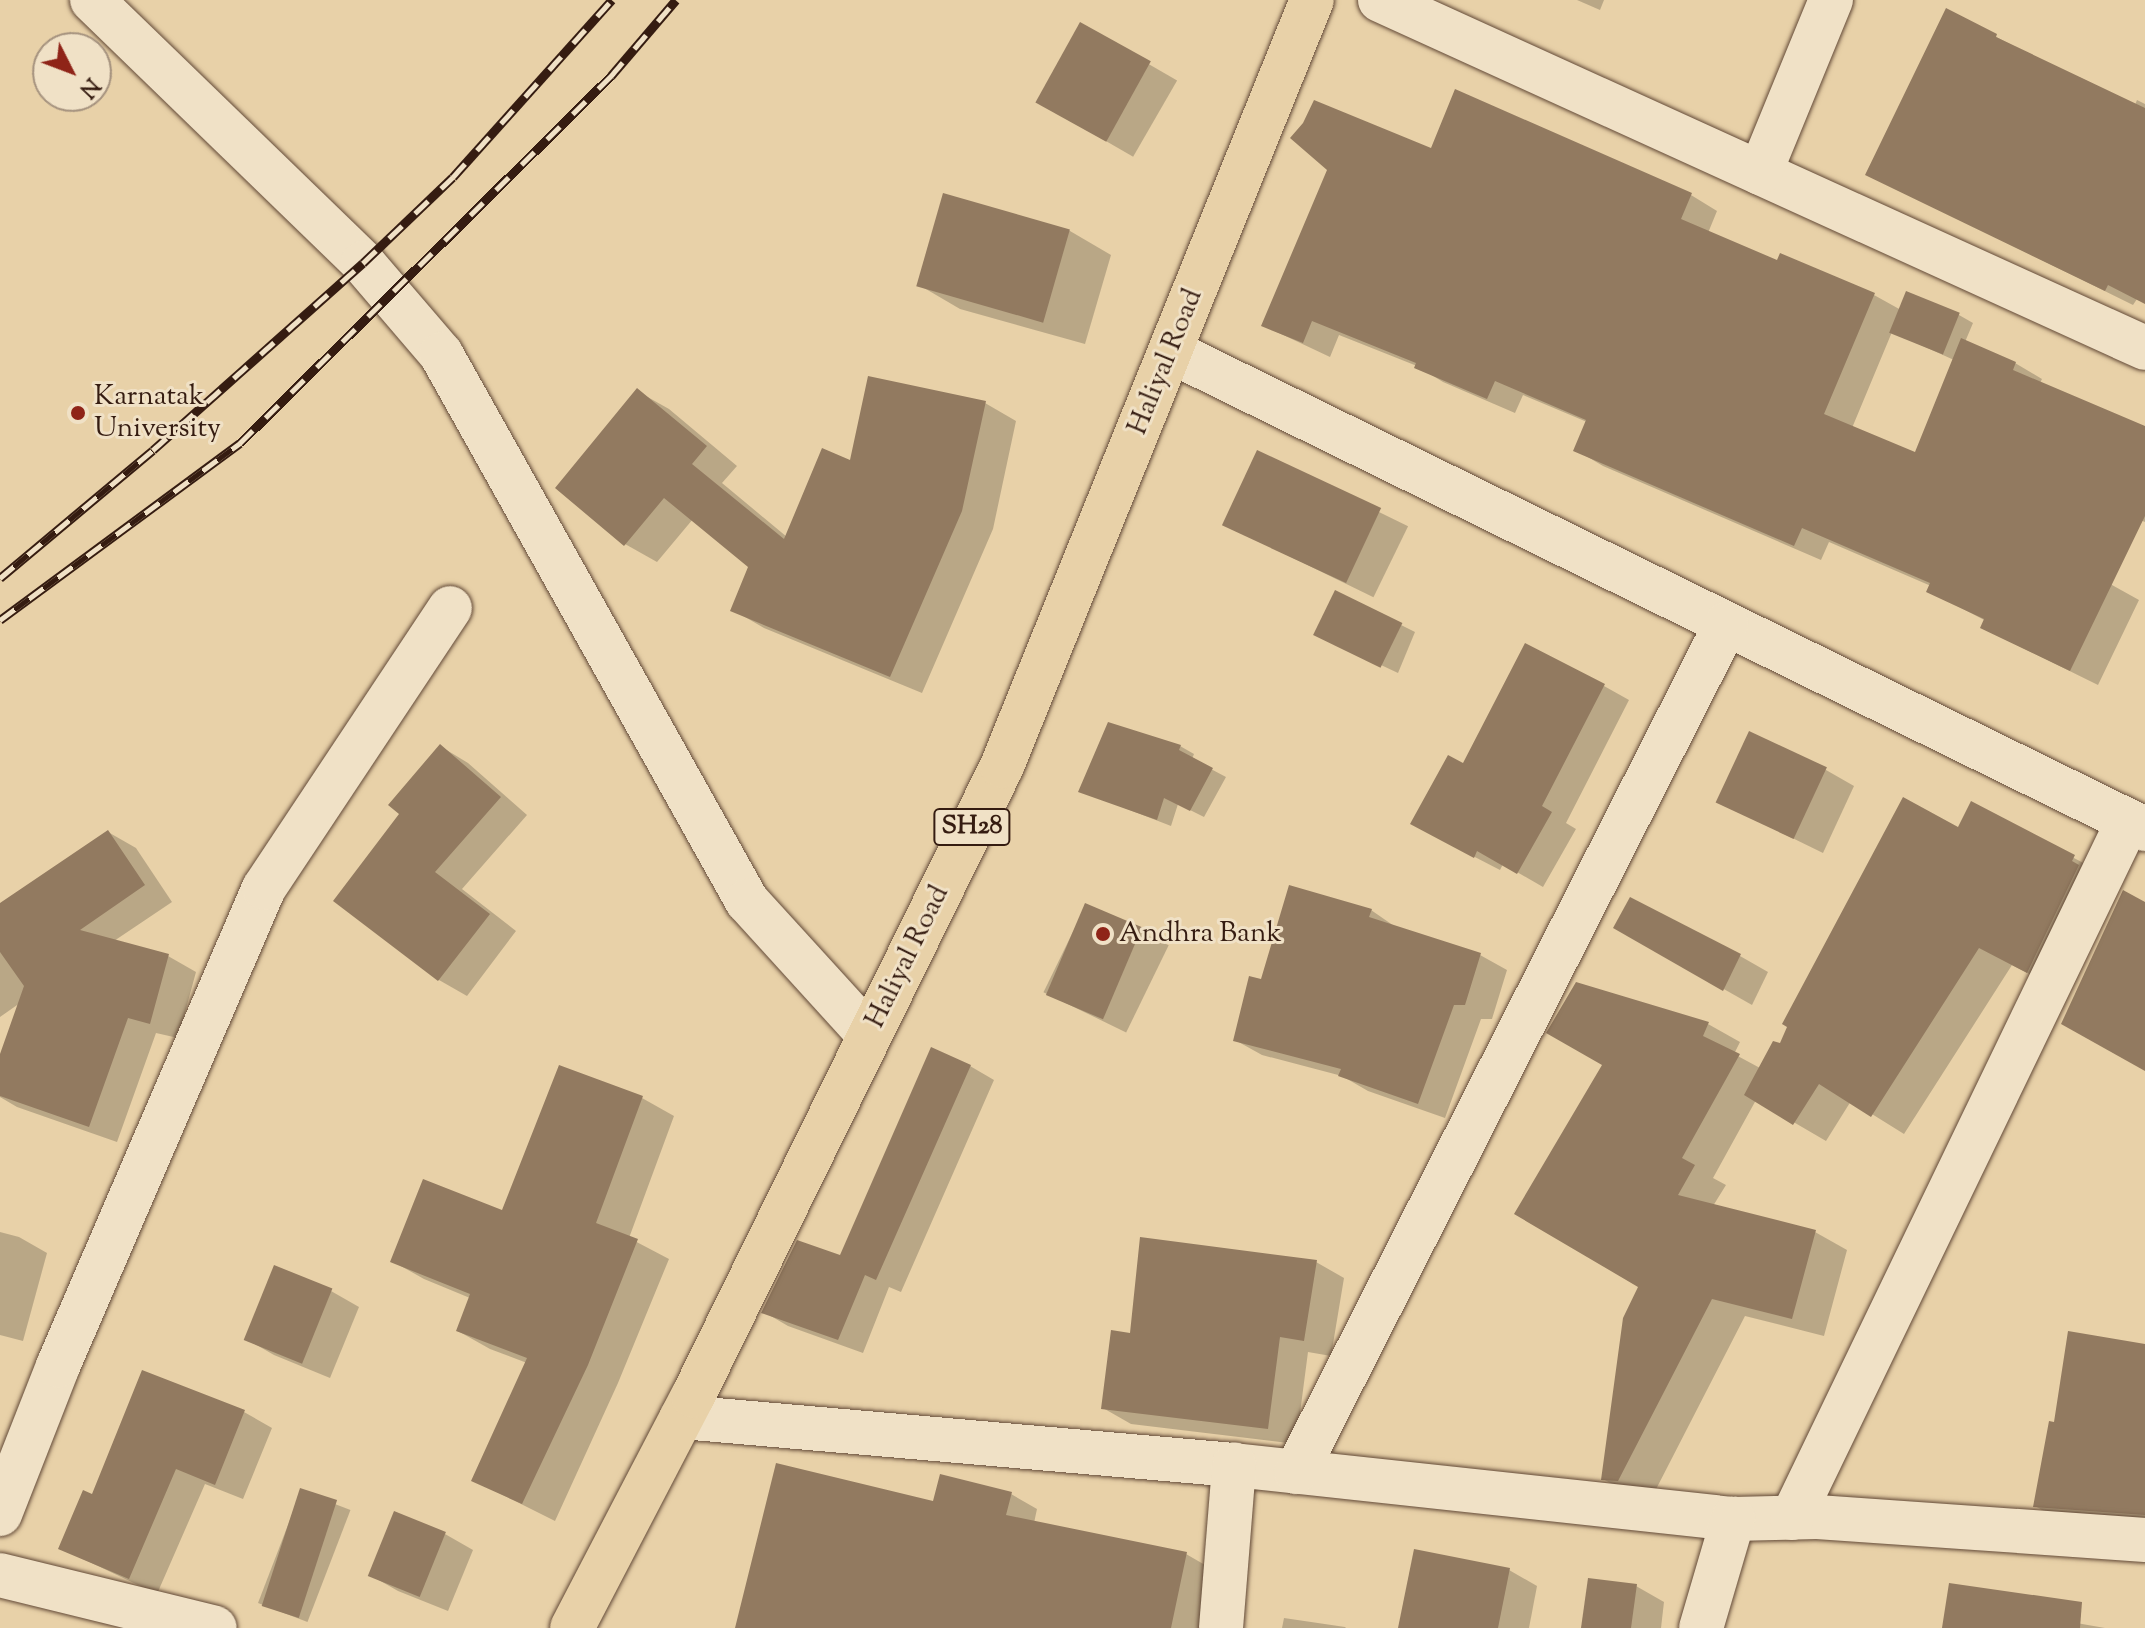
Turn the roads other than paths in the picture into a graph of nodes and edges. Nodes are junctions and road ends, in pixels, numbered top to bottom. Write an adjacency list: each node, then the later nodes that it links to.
1 (92, 0): 11 (street)
2 (1312, 0): 7 (main road, Haliyal Road / SH28)
3 (1380, 0): 5 (street)
4 (1831, 0): 5 (street)
5 (1760, 173): 6 (street)
6 (2145, 348)
7 (1170, 351): 9 (street); 11 (main road, Haliyal Road / SH28)
8 (450, 608): 15 (street)
9 (1726, 624): 10 (street); 14 (street)
10 (2137, 825): 16 (street)
11 (869, 1035): 12 (main road, Haliyal Road / SH28)
12 (682, 1417): 13 (street); 21 (main road, Haliyal Road / SH28)
13 (1234, 1465): 14 (street); 22 (street)
14 (1296, 1472): 17 (street)
15 (0, 1514)
16 (1792, 1518): 17 (street); 18 (street)
17 (1733, 1519): 23 (street)
18 (2145, 1540)
19 (0, 1575): 20 (street)
20 (215, 1628)
21 (572, 1628)
22 (1221, 1628)
23 (1701, 1628)

